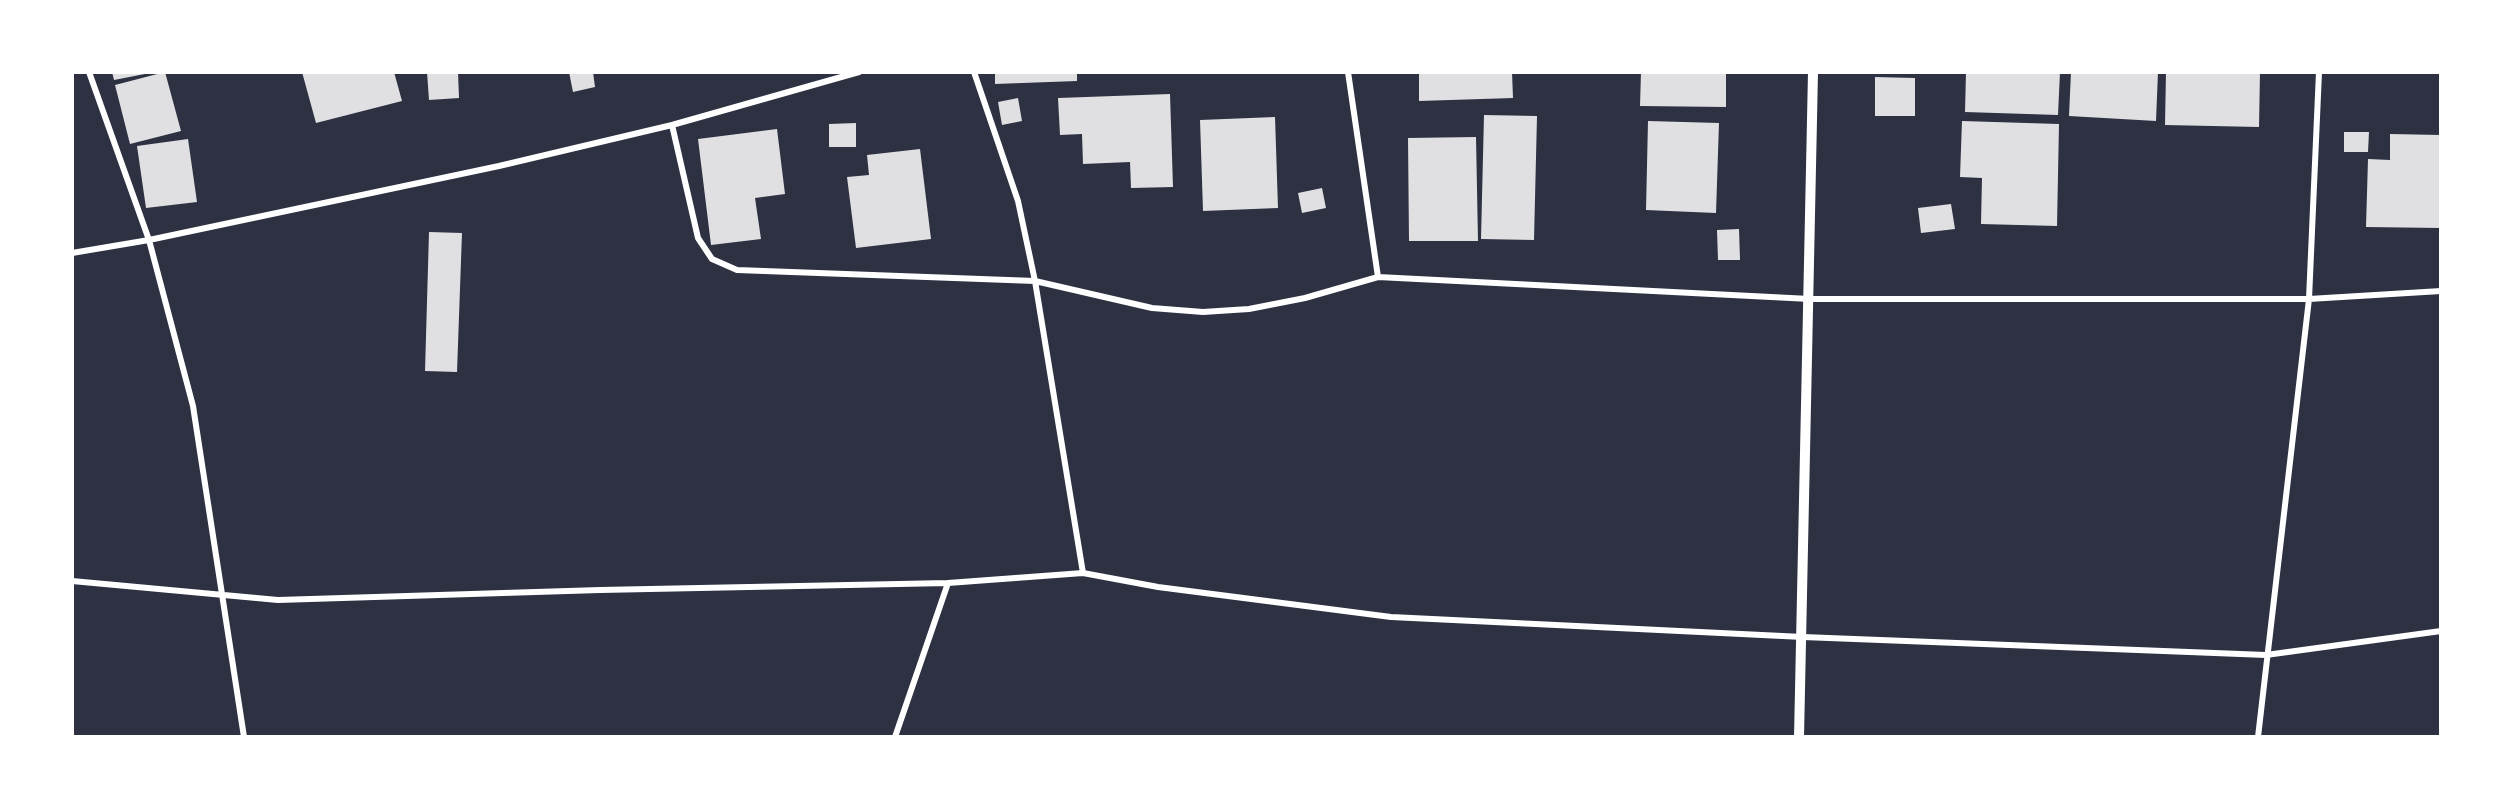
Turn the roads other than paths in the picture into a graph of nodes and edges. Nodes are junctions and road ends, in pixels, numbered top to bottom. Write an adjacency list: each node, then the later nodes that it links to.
1 (89, 72): 8 (street)
2 (859, 72): 7 (street)
3 (974, 72): 11 (street)
4 (1348, 72): 10 (street)
5 (1813, 72): 13 (street)
6 (2319, 72): 14 (street)
7 (672, 125): 8 (street); 11 (street)
8 (149, 240): 9 (street); 18 (street)
9 (72, 253)
10 (1378, 277): 11 (street); 13 (street)
11 (1035, 281): 15 (street)
12 (2441, 291): 14 (street)
13 (1810, 299): 14 (street); 20 (street)
14 (2309, 299): 21 (street)
15 (1083, 573): 17 (street); 20 (street)
16 (72, 581): 18 (street)
17 (948, 583): 18 (street); 23 (street)
18 (223, 595): 22 (street)
19 (2441, 631): 21 (street)
20 (1803, 637): 21 (street); 24 (street)
21 (2266, 655): 25 (street)
22 (244, 737)
23 (895, 737)
24 (1799, 737)
25 (2258, 737)

